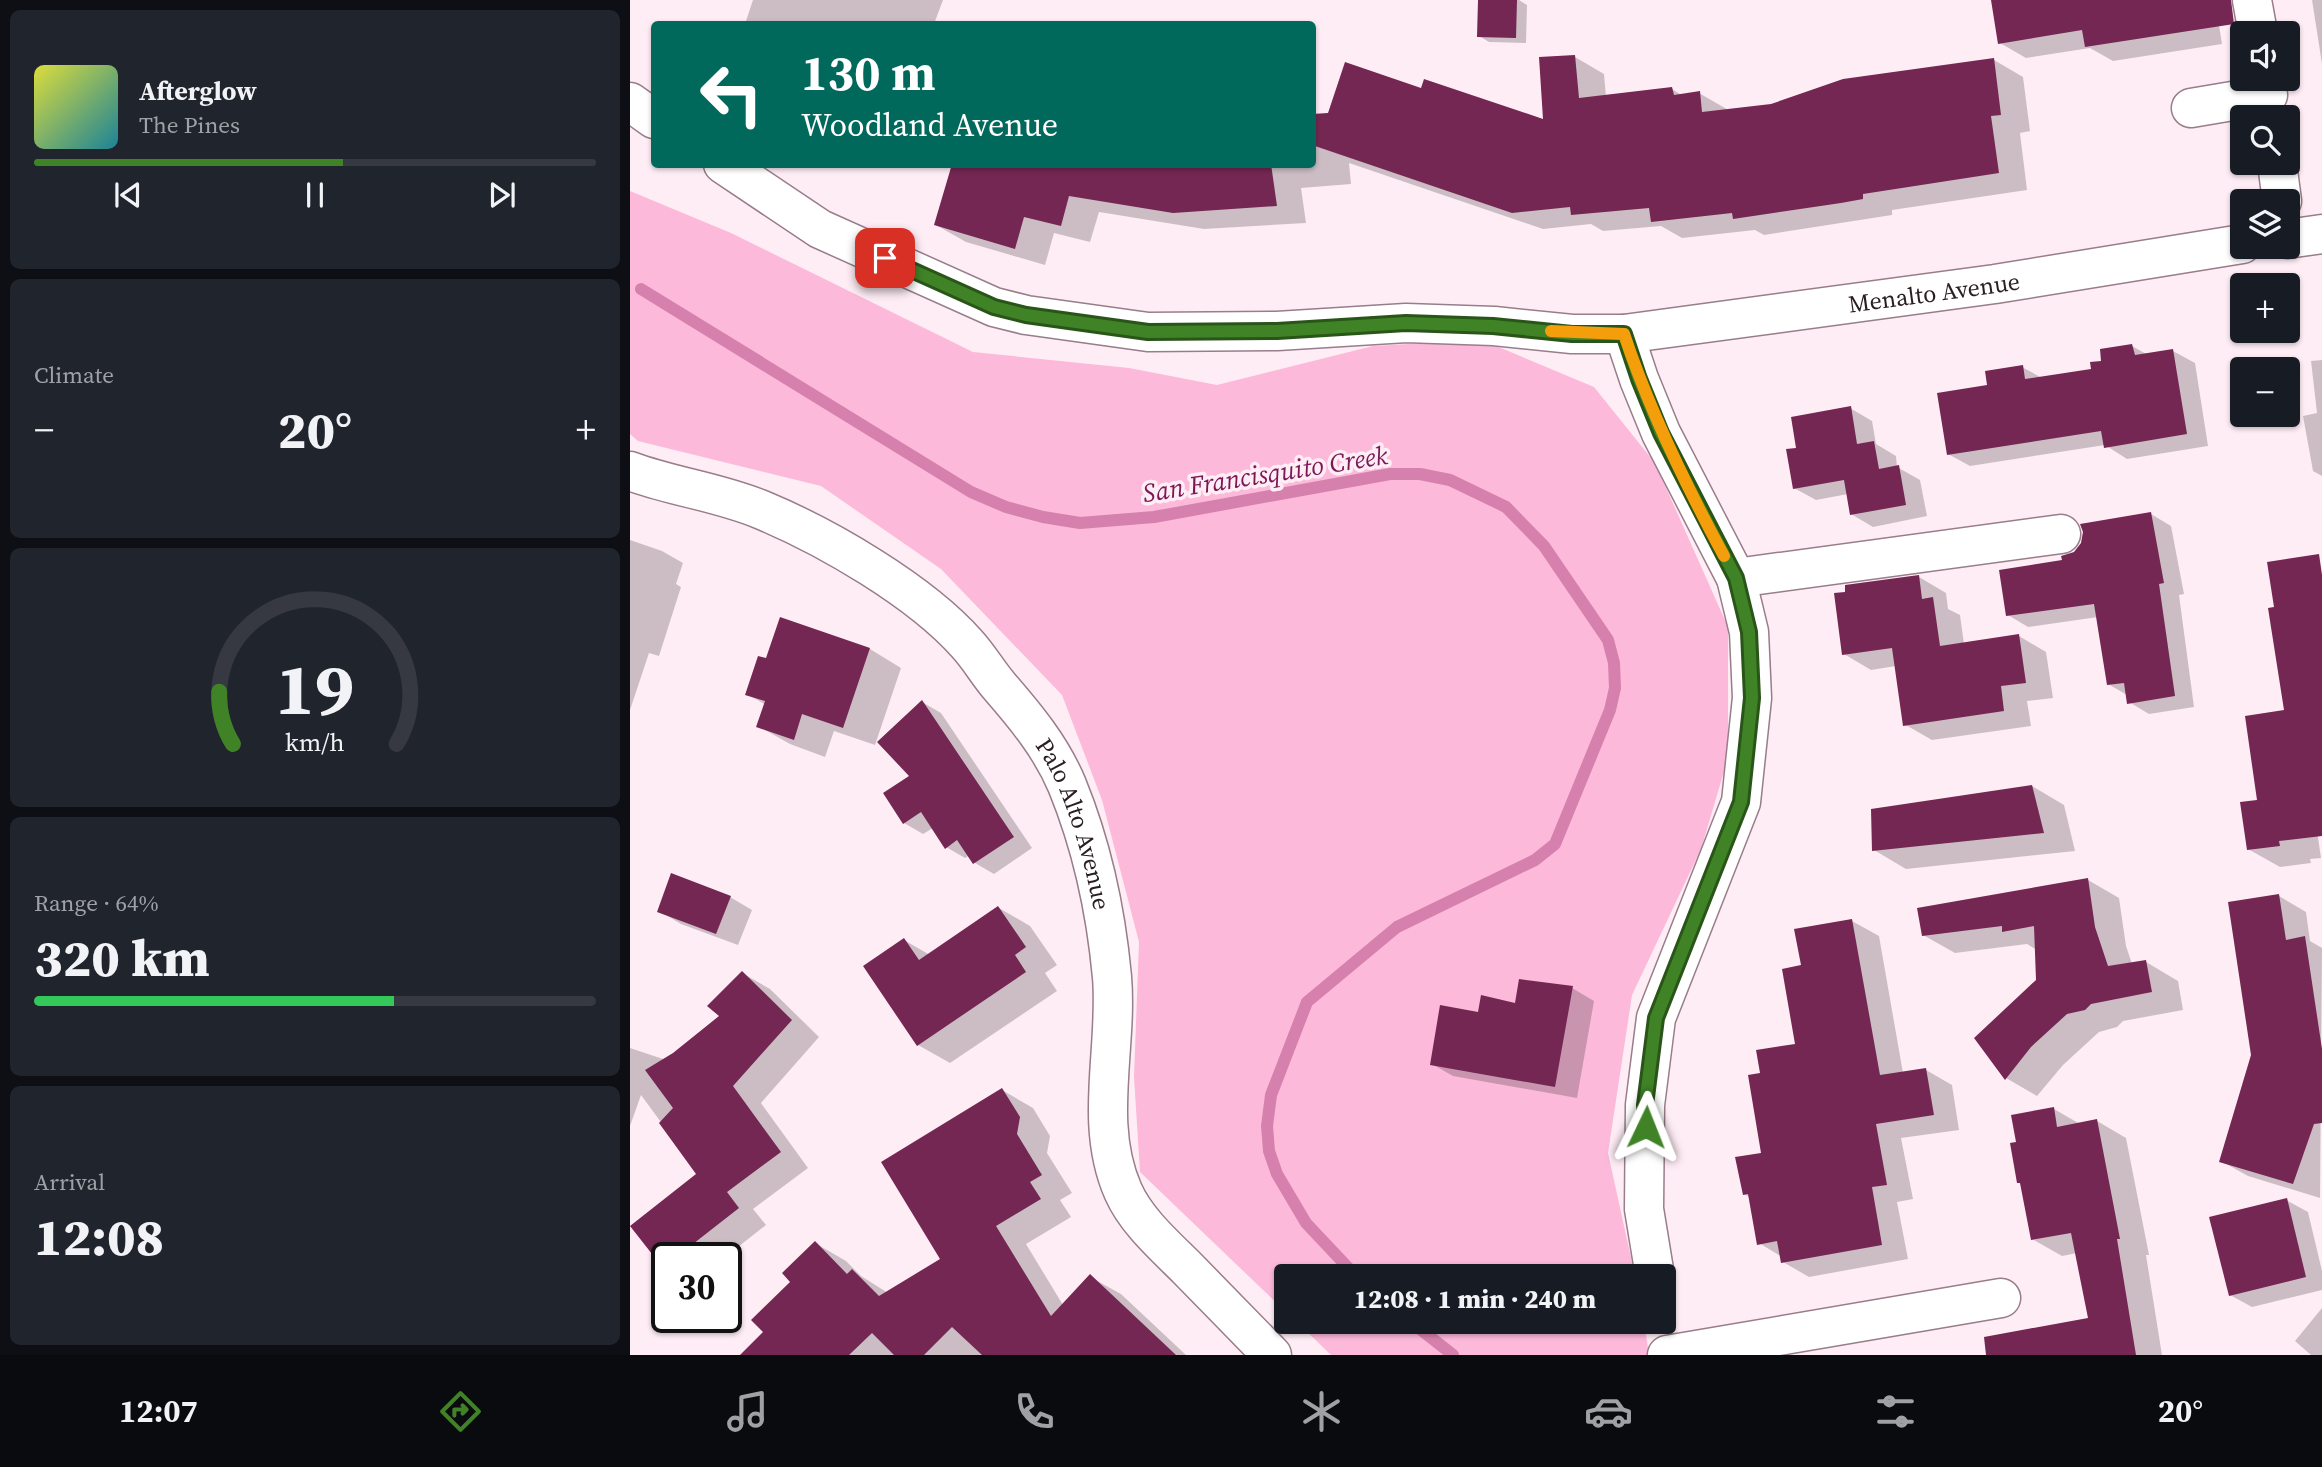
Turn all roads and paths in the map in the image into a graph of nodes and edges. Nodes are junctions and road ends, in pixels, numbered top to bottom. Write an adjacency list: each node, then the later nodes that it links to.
1 (2252, 0): 2 (street)
2 (2256, 21)
3 (2268, 97): 5 (street)
4 (630, 102): 6 (street)
5 (2191, 108)
6 (651, 116)
7 (729, 168): 11 (street, Menalto Avenue)
8 (2322, 234): 9 (street)
9 (2300, 237)
10 (2230, 246): 11 (street, Menalto Avenue)
11 (1624, 334): 14 (street)
12 (630, 471): 18 (street, Palo Alto Avenue)
13 (2061, 534): 14 (street)
14 (1736, 578): 15 (street)
15 (1653, 1264)
16 (2001, 1298): 19 (street)
17 (1665, 1334): 19 (street)
18 (1272, 1355)
19 (1667, 1355)

